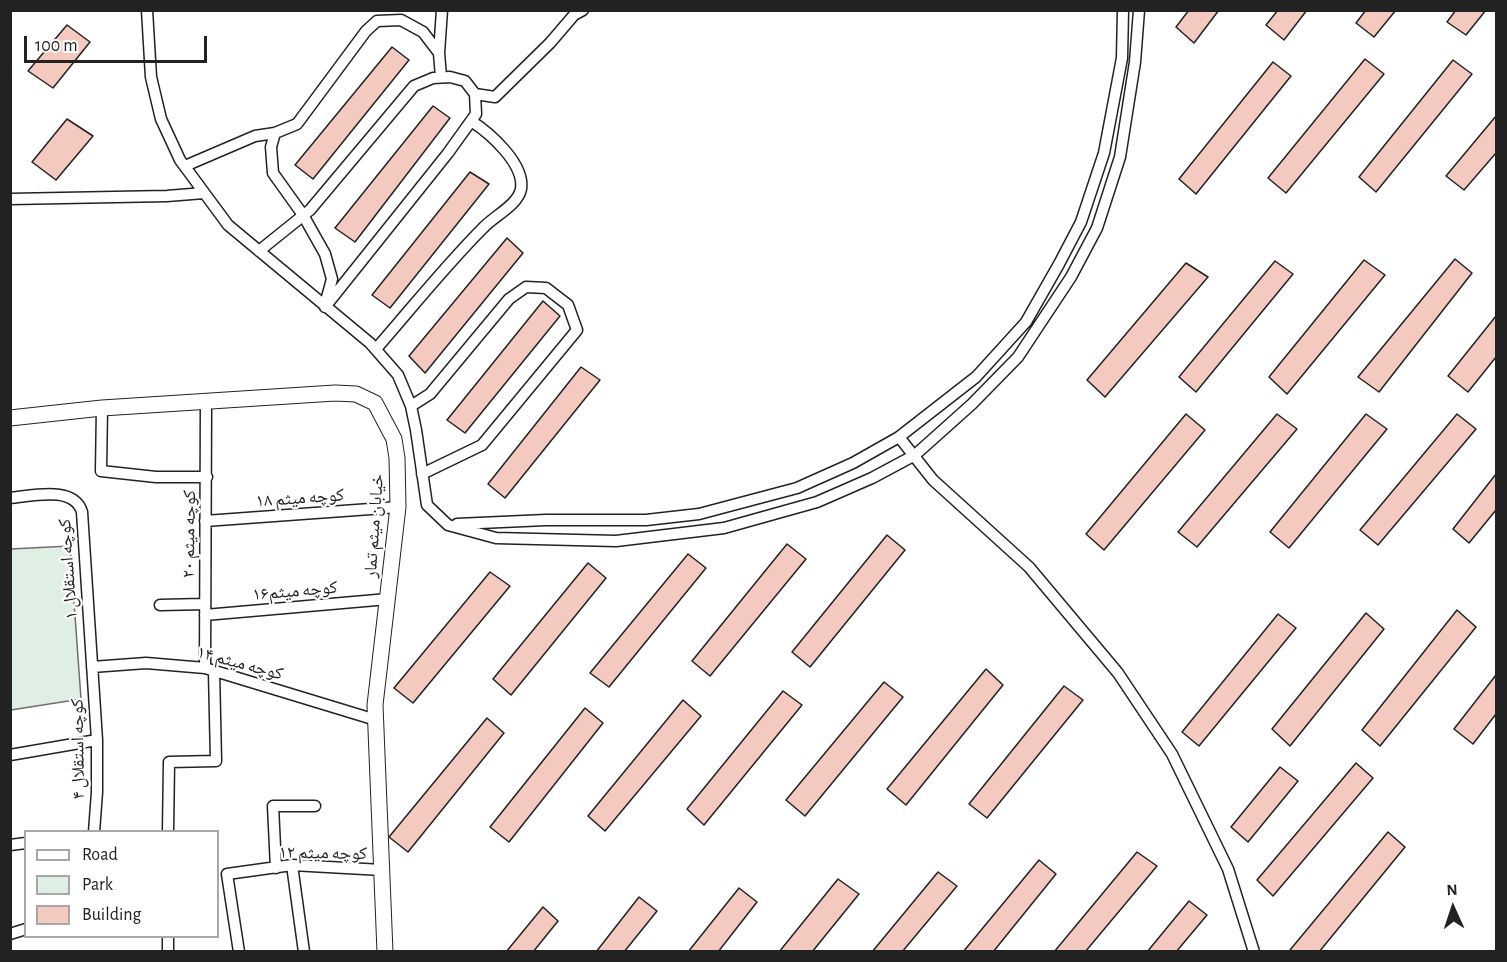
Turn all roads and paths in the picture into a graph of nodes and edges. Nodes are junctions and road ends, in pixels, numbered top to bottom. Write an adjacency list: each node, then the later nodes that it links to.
1 (147, 10): 15 (street)
2 (384, 10): 7 (street)
3 (442, 10): 10 (street)
4 (583, 10): 12 (street)
5 (1123, 10): 8 (street)
6 (1139, 10): 9 (street)
7 (377, 21): 10 (street); 14 (street)
8 (1124, 24): 9 (street); 19 (street)
9 (1139, 24): 20 (street)
10 (439, 53): 11 (street)
11 (441, 77): 12 (street); 18 (street)
12 (475, 94): 13 (street)
13 (471, 121): 22 (street); 23 (street)
14 (275, 133): 15 (street); 18 (street)
15 (185, 166): 16 (street)
16 (204, 193): 17 (street); 21 (street)
17 (10, 199)
18 (303, 215): 21 (street); 22 (street)
19 (1081, 222): 20 (street); 28 (street)
20 (1097, 228): 29 (street)
21 (259, 251): 22 (street)
22 (325, 307): 23 (street)
23 (376, 349): 25 (street)
24 (206, 401): 26 (street, خیابان میثم تمار); 31 (street, کوچه میثم ۲۰); 33 (street, خیابان میثم تمار)
25 (411, 406): 30 (street); 30 (street)
26 (102, 408): 27 (street, خیابان میثم تمار); 31 (street)
27 (10, 417)
28 (900, 436): 29 (street); 35 (street)
29 (915, 455): 35 (street); 53 (street)
30 (422, 474): 35 (street)
31 (207, 477): 34 (street, کوچه میثم ۲۰)
32 (10, 498): 39 (street, کوچه استقلال ۱)
33 (398, 507): 34 (street, کوچه میثم ۱۸); 36 (street, خیابان میثم تمار)
34 (205, 521): 38 (street, کوچه میثم ۲۰)
35 (448, 525)
36 (388, 599): 38 (street, کوچه میثم۱۶); 41 (street, خیابان میثم تمار)
37 (160, 605): 38 (street, کوچه میثم۱۶)
38 (205, 610): 40 (street, کوچه میثم ۲۰)
39 (92, 667): 40 (street, کوچه میثم ۱۴); 42 (street, کوچه استقلال ۴)
40 (209, 669): 41 (street, کوچه میثم ۱۴); 46 (street, کوچه میثم ۲۰)
41 (376, 720): 49 (street, خیابان میثم تمار)
42 (97, 740): 43 (street); 45 (street, کوچه استقلال ۴)
43 (10, 755)
44 (315, 806): 48 (street)
45 (94, 830)
46 (168, 830)
47 (292, 865): 48 (street, کوچه میثم ۱۲); 49 (street, کوچه میثم ۱۲); 51 (street)
48 (276, 868): 50 (street, کوچه میثم ۱۲)
49 (382, 870): 52 (street, خیابان میثم تمار)
50 (238, 951)
51 (304, 951)
52 (385, 951)
53 (1254, 951)

